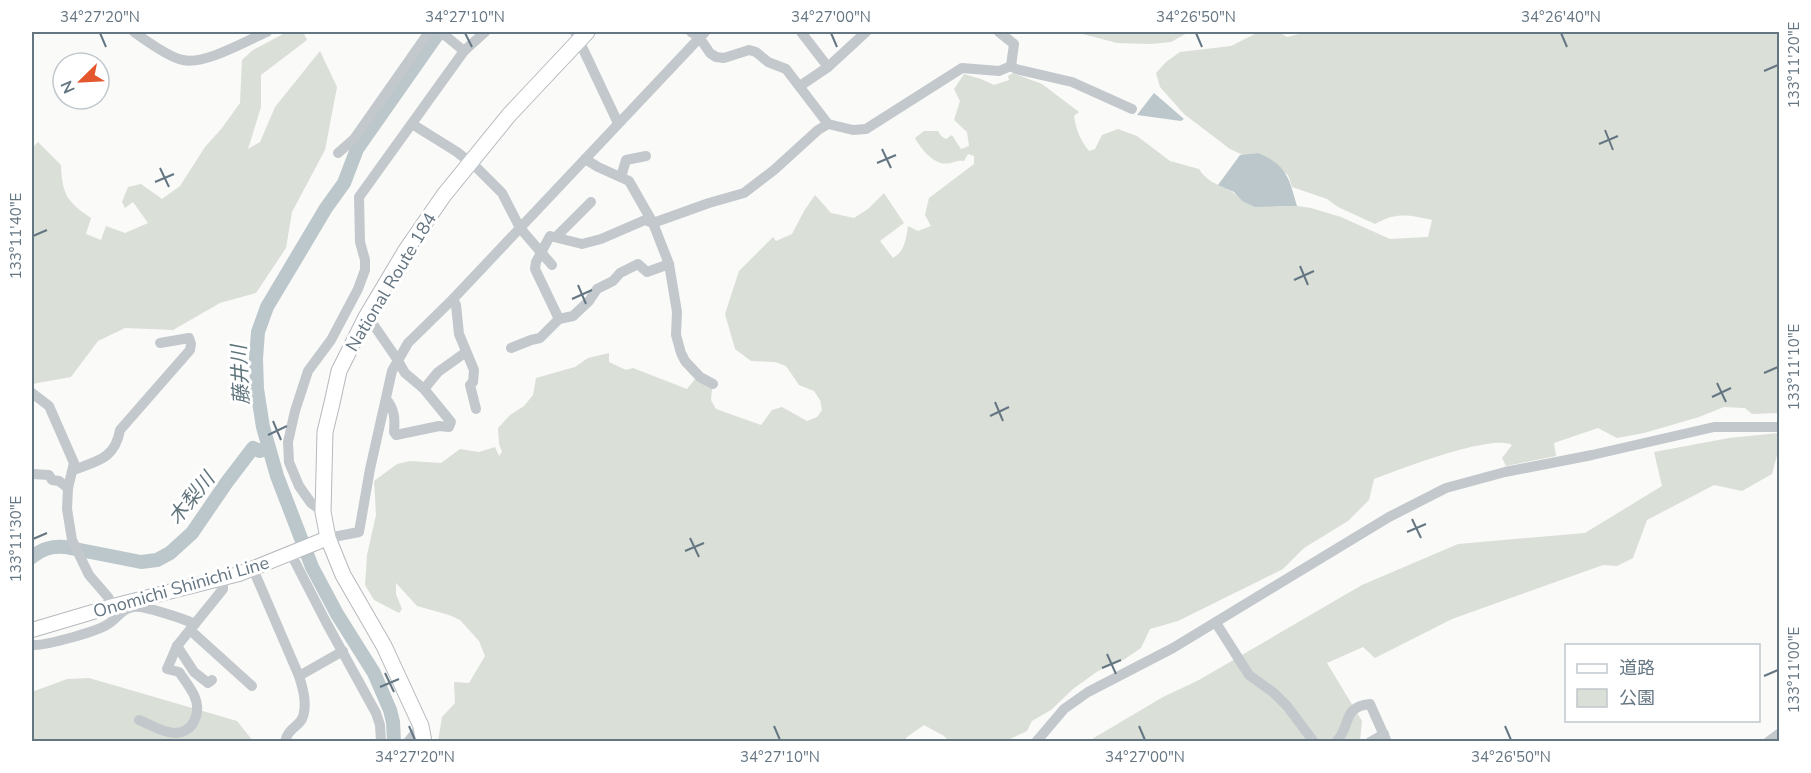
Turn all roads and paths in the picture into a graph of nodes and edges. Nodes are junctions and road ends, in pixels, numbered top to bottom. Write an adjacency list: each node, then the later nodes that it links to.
1 (134, 32): 2 (street)
2 (267, 32)
3 (429, 32): 19 (street)
4 (441, 32): 11 (street)
5 (485, 32): 11 (street)
6 (801, 32): 13 (street)
7 (866, 32): 13 (street)
8 (999, 32): 12 (street)
9 (698, 33): 14 (street); 16 (street)
10 (580, 34): 16 (street); 22 (highway, National Route 184)
11 (461, 48): 17 (street)
12 (1011, 66): 15 (street); 18 (street)
13 (828, 67): 14 (street)
14 (800, 86): 18 (street)
15 (1132, 109)
16 (618, 123): 21 (street)
17 (412, 124): 22 (street); 47 (street)
18 (828, 124): 25 (street)
19 (338, 153)
20 (646, 156): 23 (street)
21 (585, 159): 23 (street); 26 (street)
22 (470, 163): 26 (street); 32 (highway, National Route 184)
23 (621, 177): 25 (street)
24 (591, 202): 27 (street)
25 (653, 223): 27 (street); 29 (street)
26 (519, 228): 28 (street); 31 (street)
27 (556, 237): 28 (street)
28 (541, 252): 30 (street); 33 (street)
29 (669, 264): 33 (street); 38 (street)
30 (552, 265)
31 (453, 299): 36 (street); 37 (street)
32 (366, 317): 37 (street); 47 (highway, National Route 184)
33 (559, 319): 35 (street)
34 (160, 343): 44 (street)
35 (511, 348)
36 (466, 352): 39 (street); 42 (street)
37 (398, 359): 39 (street); 41 (street)
38 (713, 384)
39 (424, 388): 41 (street)
40 (33, 395): 44 (street)
41 (386, 399): 48 (street)
42 (476, 409)
43 (1779, 427): 54 (street)
44 (73, 470): 46 (street)
45 (32, 474): 46 (street)
46 (68, 488): 52 (street)
47 (323, 512): 48 (highway, National Route 184)
48 (323, 540): 49 (main road, Onomichi Shinichi Line); 65 (highway, National Route 184)
49 (291, 554): 50 (main road, Onomichi Shinichi Line); 60 (street)
50 (253, 568): 51 (main road, Onomichi Shinichi Line); 61 (street)
51 (223, 578): 52 (main road, Onomichi Shinichi Line); 55 (street)
52 (112, 606): 53 (main road, Onomichi Shinichi Line)
53 (69, 619): 56 (main road, Onomichi Shinichi Line); 57 (street)
54 (1216, 623): 72 (street); 73 (street)
55 (193, 627): 57 (street); 59 (street); 63 (street)
56 (32, 630)
57 (74, 635): 58 (street)
58 (32, 645)
59 (177, 645): 62 (street); 64 (street)
60 (343, 651): 61 (street); 69 (street)
61 (299, 676): 68 (street)
62 (212, 680)
63 (252, 686)
64 (139, 720)
65 (421, 726): 70 (street); 71 (highway, National Route 184)
66 (1779, 733): 76 (street)
67 (1386, 738): 74 (street); 75 (street)
68 (285, 741)
69 (381, 741)
70 (408, 741)
71 (423, 741)
72 (1036, 741)
73 (1314, 741)
74 (1336, 741)
75 (1370, 741)
76 (1768, 741)

